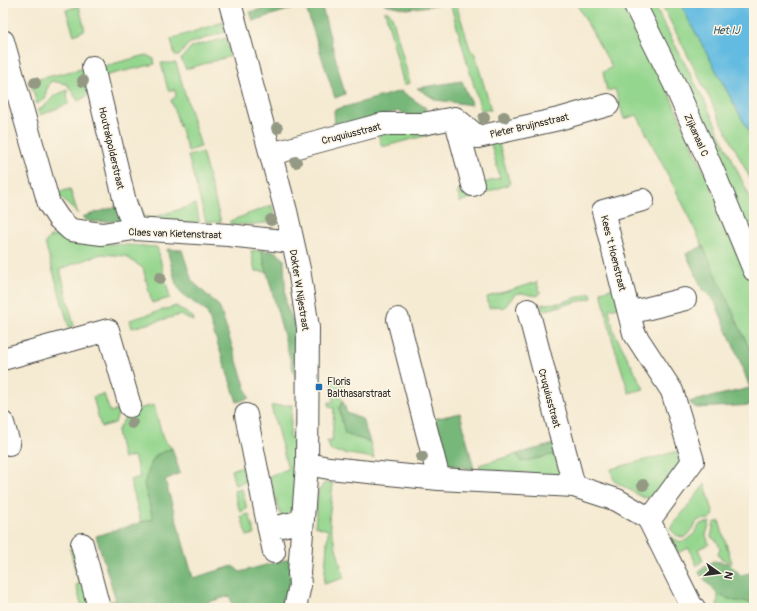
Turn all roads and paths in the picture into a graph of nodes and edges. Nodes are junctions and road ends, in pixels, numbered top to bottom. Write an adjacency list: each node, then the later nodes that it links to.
1 (230, 3): 7 (street, Dokter W Nijestraat)
2 (634, 3): 12 (street, Zijkanaal C)
3 (3, 40): 10 (street, Claes van Kietenstraat)
4 (93, 66): 10 (street, Houtrakpolderstraat)
5 (608, 106): 6 (street, Pieter Bruijnsstraat)
6 (455, 118): 7 (street, Cruquiusstraat); 8 (street)
7 (271, 154): 11 (street, Dokter W Nijestraat)
8 (473, 185)
9 (643, 200): 15 (street, Kees 't Hoenstraat)
10 (134, 229): 11 (street, Claes van Kietenstraat)
11 (292, 242): 22 (street, Dokter W Nijestraat)
12 (754, 270)
13 (685, 299): 15 (street)
14 (528, 310): 24 (street, Cruquiusstraat)
15 (629, 313): 25 (street, Kees 't Hoenstraat)
16 (398, 319): 23 (street)
17 (3, 359): 18 (street)
18 (130, 406)
19 (246, 415): 27 (street)
20 (3, 424): 21 (street)
21 (9, 444)
22 (307, 464): 23 (street); 26 (street, Dokter W Nijestraat)
23 (439, 480): 24 (street)
24 (574, 486): 25 (street)
25 (648, 518): 32 (street)
26 (302, 521): 27 (street); 31 (street, Dokter W Nijestraat)
27 (269, 529): 29 (street)
28 (82, 544): 30 (street)
29 (274, 552)
30 (99, 608)
31 (295, 608)
32 (692, 608)

